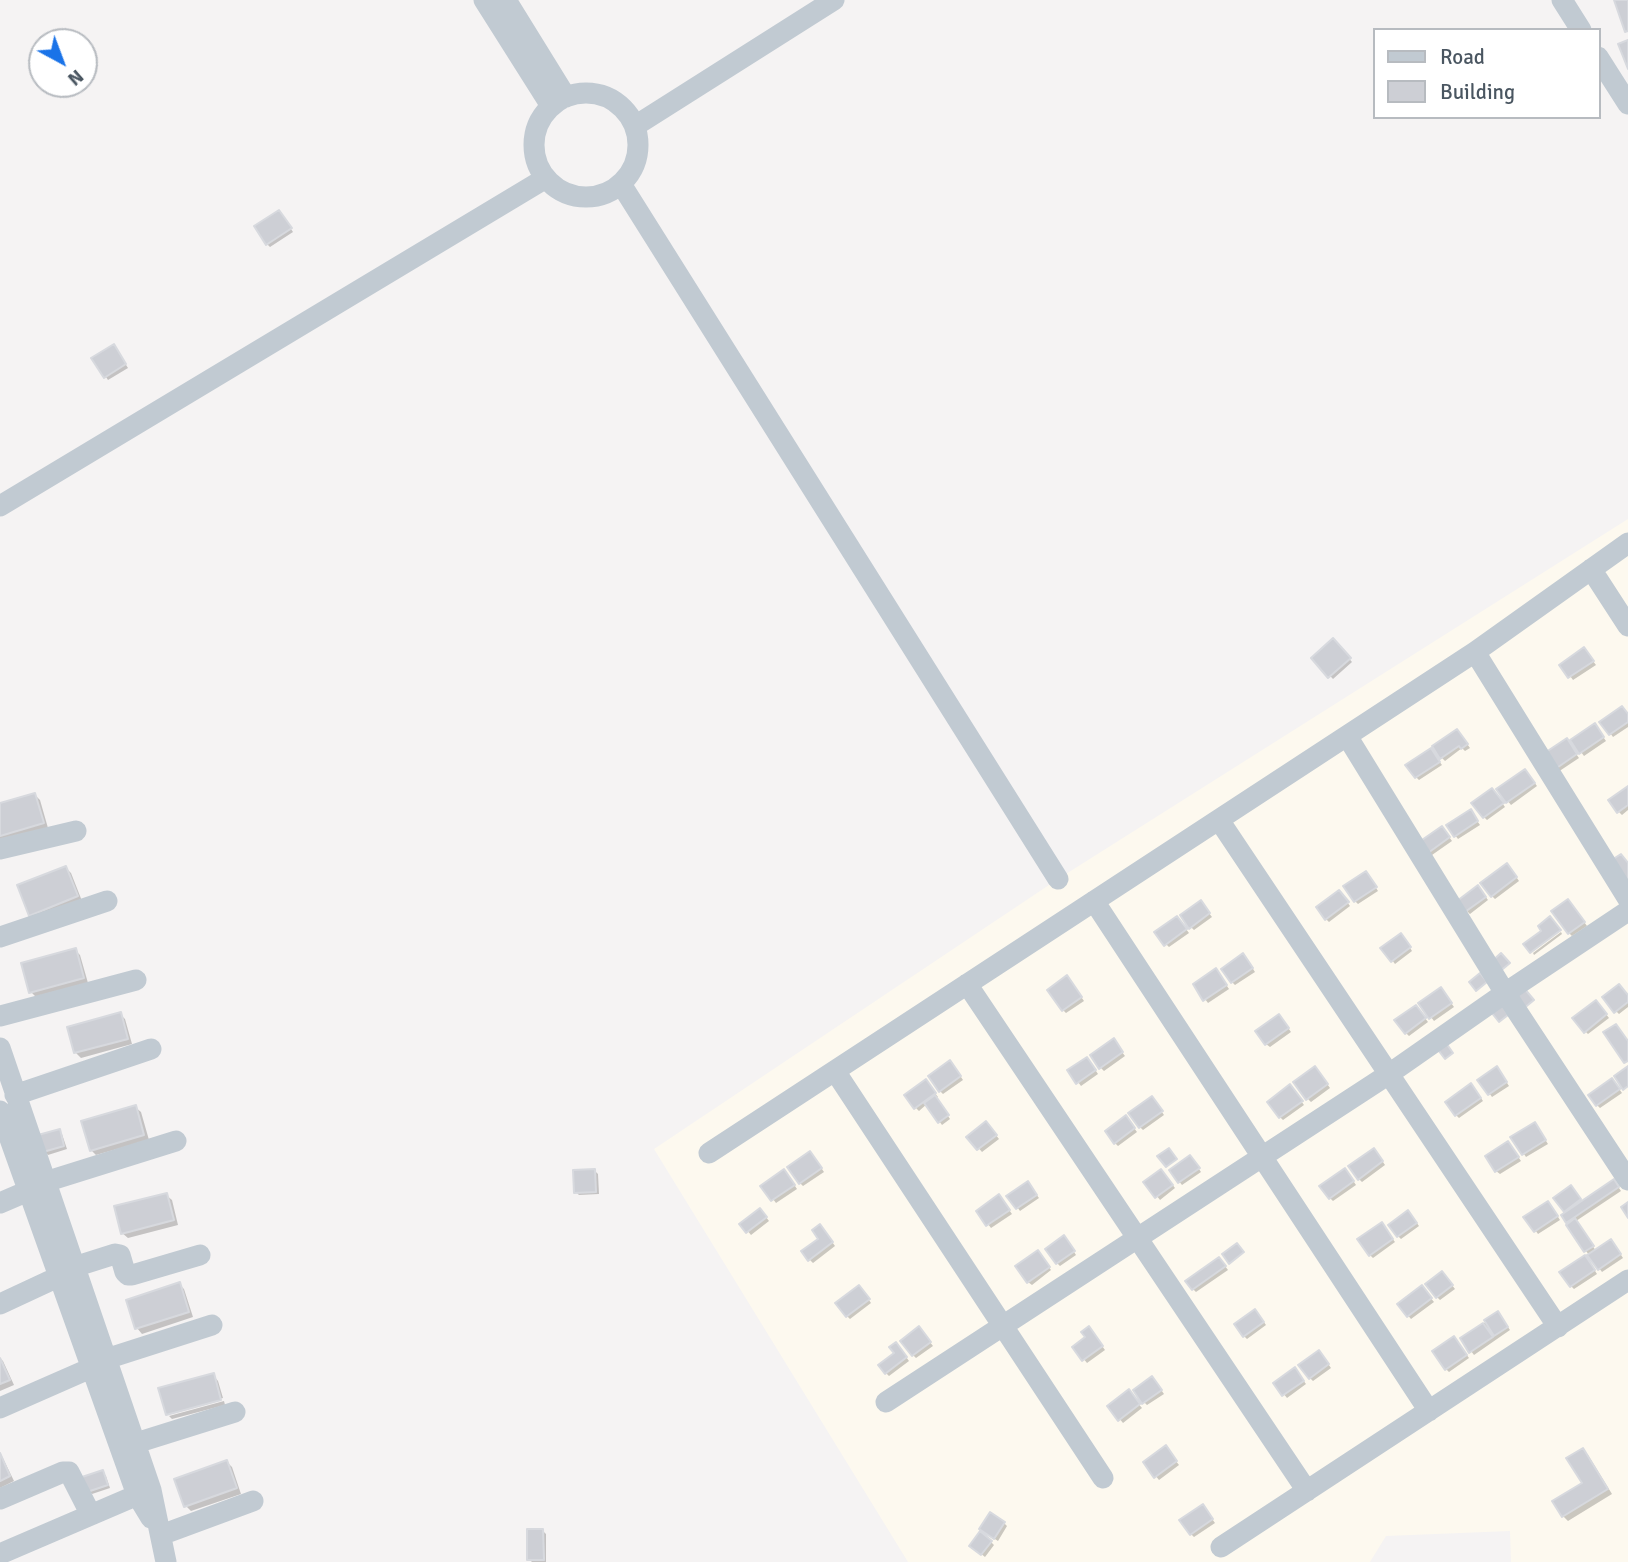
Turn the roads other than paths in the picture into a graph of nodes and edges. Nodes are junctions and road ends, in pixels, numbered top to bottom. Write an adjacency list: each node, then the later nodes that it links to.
1 (484, 0): 6 (street)
2 (506, 0): 6 (street)
3 (834, 0): 10 (street)
4 (1562, 0): 5 (street)
5 (1580, 28)
6 (519, 38): 9 (street)
7 (1600, 60): 8 (street)
8 (1627, 100)
9 (559, 101): 10 (street); 11 (street)
10 (635, 126): 12 (street)
11 (545, 178): 12 (street); 13 (street)
12 (621, 184): 22 (street)
13 (0, 506)
14 (1628, 543): 15 (street)
15 (1591, 569): 16 (street); 17 (street)
16 (1628, 626)
17 (1475, 652): 18 (street); 23 (street)
18 (1347, 736): 19 (street); 30 (street)
19 (1219, 820): 25 (street); 35 (street)
20 (76, 831): 21 (street)
21 (0, 849)
22 (1058, 879)
23 (1628, 899)
24 (107, 901): 27 (street)
25 (1094, 901): 29 (street); 39 (street)
26 (1628, 911): 30 (street)
27 (0, 937)
28 (136, 980): 31 (street)
29 (967, 984): 34 (street); 43 (street)
30 (1505, 993): 35 (street); 40 (street)
31 (0, 1016)
32 (0, 1048): 36 (street)
33 (151, 1049): 36 (street)
34 (835, 1071): 38 (street); 49 (street)
35 (1389, 1074): 39 (street); 50 (street)
36 (7, 1107): 41 (street)
37 (176, 1141): 41 (street)
38 (709, 1153)
39 (1262, 1157): 43 (street); 54 (street)
40 (1628, 1180)
41 (36, 1186): 42 (street); 45 (street)
42 (0, 1203)
43 (1137, 1238): 49 (street); 58 (street)
44 (201, 1255): 45 (street)
45 (66, 1272): 47 (street); 51 (street)
46 (1628, 1280): 50 (street)
47 (0, 1304)
48 (212, 1325): 51 (street)
49 (1003, 1326): 52 (street); 57 (street)
50 (1558, 1327): 54 (street)
51 (99, 1364): 53 (street); 56 (street); 59 (street)
52 (886, 1402)
53 (0, 1408)
54 (1429, 1411): 58 (street)
55 (235, 1412): 56 (street)
56 (136, 1443): 59 (street)
57 (1103, 1478)
58 (1307, 1491): 64 (street)
59 (144, 1492): 62 (street); 63 (street)
60 (0, 1499): 62 (street)
61 (253, 1501): 63 (street)
62 (91, 1515): 65 (street)
63 (161, 1535): 66 (street)
64 (1221, 1548)
65 (0, 1554)
66 (166, 1562)

